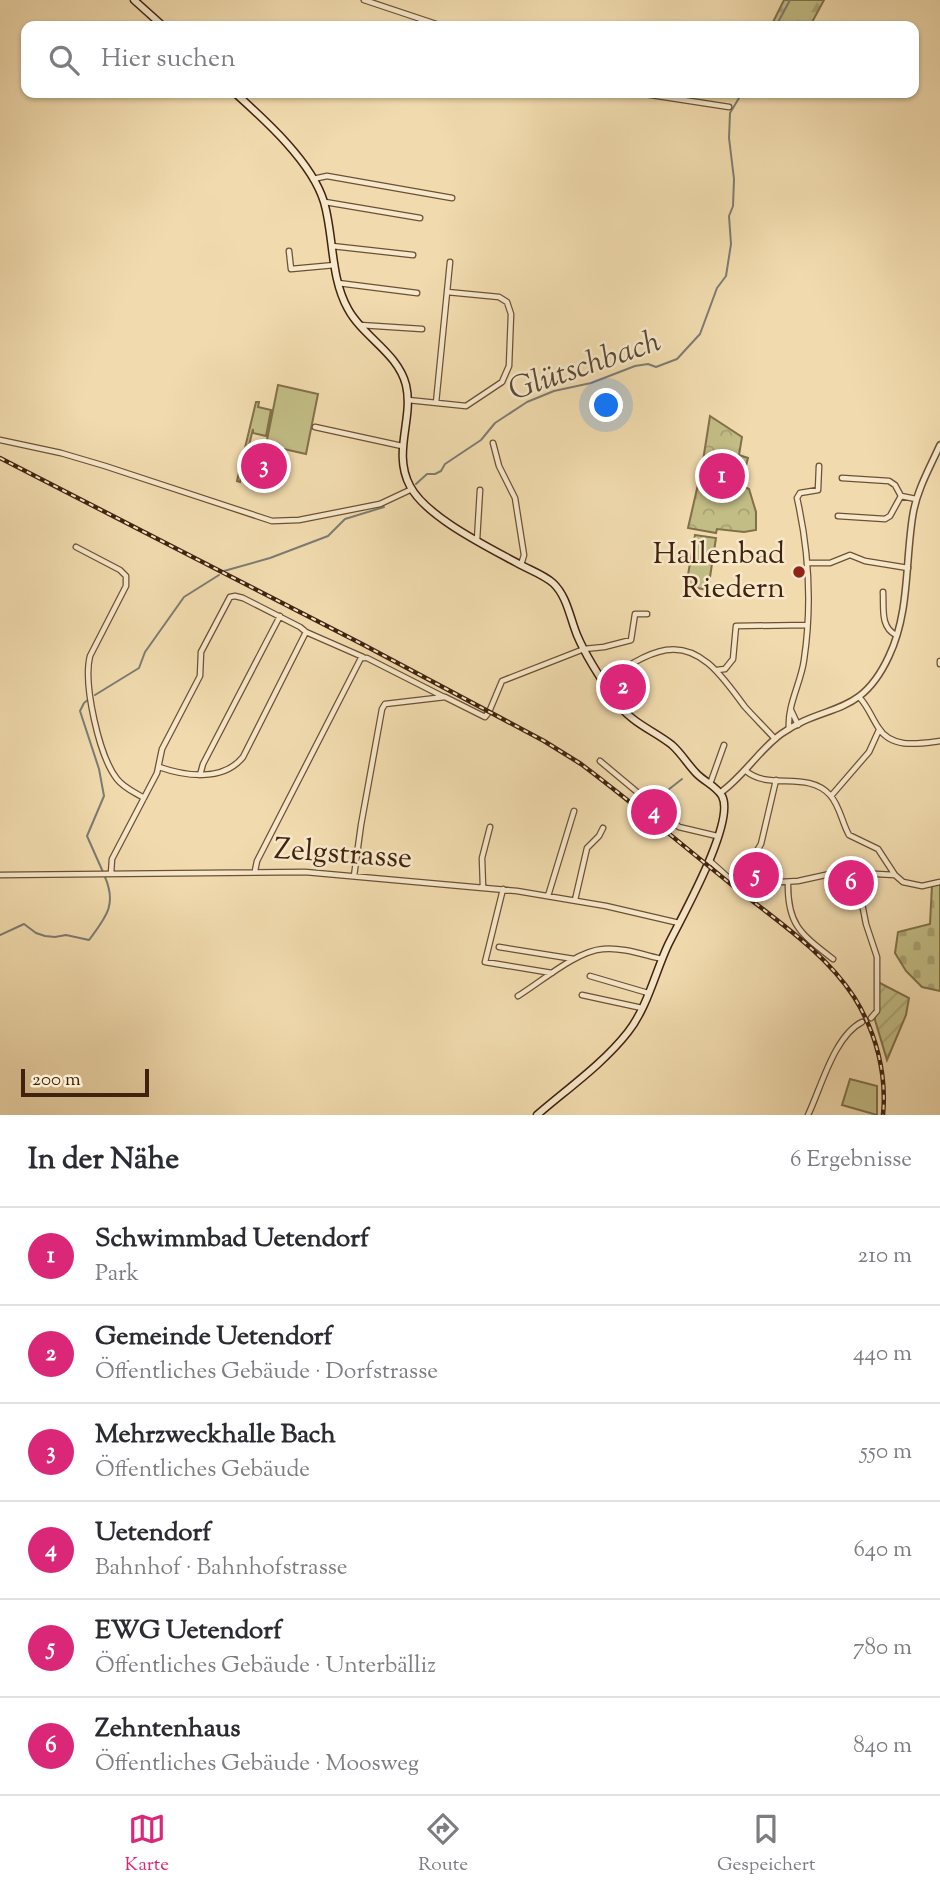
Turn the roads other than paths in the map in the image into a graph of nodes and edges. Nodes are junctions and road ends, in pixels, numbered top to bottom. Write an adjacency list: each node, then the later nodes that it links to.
1 (134, 0): 3 (main road)
2 (364, 0): 4 (street)
3 (157, 21)
4 (427, 21)
5 (240, 98): 8 (main road)
6 (670, 98): 7 (street)
7 (729, 107)
8 (313, 179): 9 (street); 10 (main road)
9 (452, 198)
10 (324, 202): 11 (street); 12 (main road)
11 (420, 218)
12 (332, 246): 14 (street); 16 (main road)
13 (289, 251): 16 (street)
14 (412, 255)
15 (450, 262): 18 (street)
16 (335, 265): 17 (main road)
17 (338, 283): 19 (street); 20 (main road)
18 (447, 292): 23 (street); 23 (street)
19 (417, 293)
20 (359, 325): 21 (street); 22 (main road)
21 (422, 329)
22 (408, 400): 23 (street); 28 (main road)
23 (436, 403)
24 (315, 427): 28 (street)
25 (0, 440): 31 (street)
26 (493, 443): 39 (street)
27 (940, 445): 34 (street)
28 (402, 446): 31 (main road)
29 (819, 466): 38 (street)
30 (842, 478): 33 (street)
31 (412, 489): 36 (main road)
32 (480, 490): 36 (street)
33 (901, 496): 34 (street); 35 (street)
34 (916, 499): 40 (street)
35 (838, 516)
36 (477, 540): 39 (main road)
37 (76, 547): 68 (street)
38 (808, 563): 40 (street); 44 (street)
39 (522, 565): 47 (main road)
40 (909, 568): 46 (street)
41 (883, 592): 46 (street)
42 (647, 614): 47 (street)
43 (280, 616): 45 (street); 61 (street); 63 (street)
44 (807, 625): 49 (street); 53 (street)
45 (306, 632): 48 (street); 63 (street)
46 (896, 635): 52 (street)
47 (584, 649): 50 (main road); 51 (street)
48 (363, 657): 51 (street); 74 (street)
49 (717, 670): 50 (street); 57 (street)
50 (604, 683): 65 (main road)
51 (445, 697): 79 (street)
52 (860, 698): 54 (street); 56 (street)
53 (791, 709): 54 (street); 55 (street)
54 (798, 725): 55 (street)
55 (789, 729): 57 (street)
56 (879, 730): 58 (street); 67 (street)
57 (775, 739): 62 (street)
58 (940, 741)
59 (724, 745): 65 (street)
60 (600, 761): 72 (street)
61 (159, 767): 63 (street); 68 (street)
62 (746, 771): 64 (street); 66 (street)
63 (200, 775)
64 (776, 780): 67 (street); 80 (street)
65 (710, 784): 66 (main road)
66 (720, 793): 72 (main road)
67 (831, 797): 78 (street)
68 (144, 798): 75 (street)
69 (574, 811): 85 (street)
70 (490, 827): 83 (street)
71 (603, 828): 86 (street)
72 (717, 836): 73 (main road)
73 (710, 861): 80 (street); 87 (main road)
74 (255, 871): 75 (street, Zelgstrasse); 79 (street, Zelgstrasse)
75 (109, 873): 77 (street, Zelgstrasse)
76 (856, 873): 78 (street); 81 (street); 98 (street)
77 (0, 874)
78 (895, 875): 82 (street)
79 (354, 876): 83 (street, Zelgstrasse)
80 (738, 882): 81 (street)
81 (788, 882): 91 (street)
82 (940, 882)
83 (483, 887): 84 (street, Zelgstrasse)
84 (503, 889): 85 (street, Zelgstrasse); 92 (street)
85 (548, 896): 86 (street, Zelgstrasse)
86 (575, 900): 87 (street, Zelgstrasse)
87 (679, 923): 90 (main road)
88 (499, 947): 89 (street)
89 (574, 959): 90 (street); 92 (street)
90 (662, 959): 94 (main road)
91 (833, 959)
92 (552, 974): 96 (street)
93 (590, 976): 94 (street)
94 (648, 993): 97 (main road)
95 (582, 995): 97 (street)
96 (518, 996)
97 (642, 1008): 100 (main road)
98 (871, 1018)
99 (862, 1022): 101 (street)
100 (537, 1115)
101 (808, 1115)

